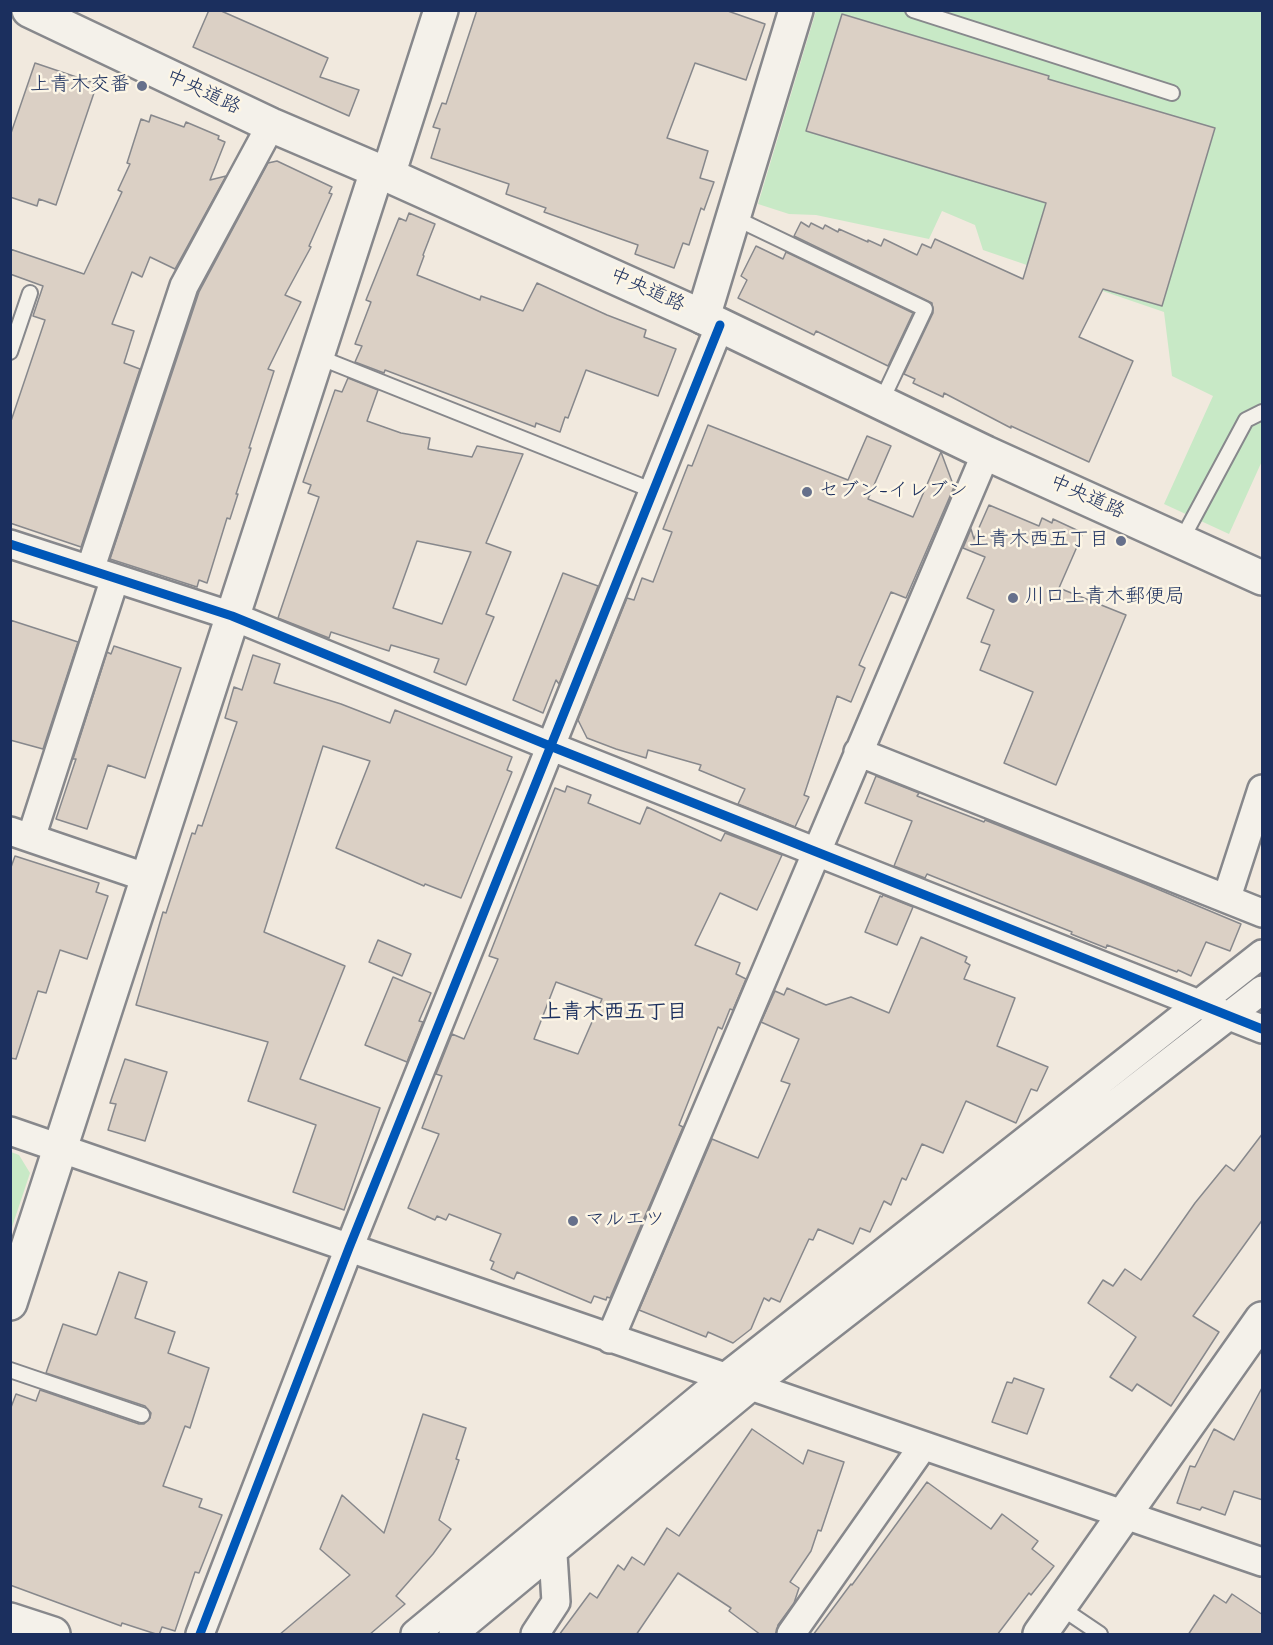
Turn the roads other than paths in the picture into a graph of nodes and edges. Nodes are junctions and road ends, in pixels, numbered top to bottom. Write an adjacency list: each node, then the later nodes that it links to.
1 (29, 10): 6 (street, 中央道路)
2 (441, 10): 7 (street)
3 (796, 10): 8 (street)
4 (914, 10): 5 (lane)
5 (1172, 93)
6 (271, 125): 7 (street, 中央道路); 19 (street)
7 (382, 173): 10 (street, 中央道路); 12 (street)
8 (735, 218): 10 (street); 13 (lane)
9 (30, 293): 11 (lane)
10 (712, 321): 13 (street, 中央道路); 16 (street)
11 (10, 352)
12 (316, 356): 16 (lane); 21 (street)
13 (881, 402): 15 (street, 中央道路)
14 (1263, 412): 17 (lane)
15 (986, 453): 17 (street, 中央道路); 23 (street)
16 (654, 491): 22 (street)
17 (1182, 541): 20 (street, 中央道路)
18 (10, 544): 19 (street)
19 (102, 574): 21 (street); 25 (street)
20 (1263, 578)
21 (232, 616): 22 (street); 27 (street)
22 (550, 746): 26 (street); 37 (street)
23 (858, 752): 26 (street); 28 (street)
24 (1263, 789): 28 (street)
25 (21, 834): 27 (street)
26 (816, 852): 32 (street); 40 (street)
27 (148, 878): 36 (street)
28 (1227, 897): 29 (street)
29 (1263, 913)
30 (1263, 954): 32 (street)
31 (1263, 990): 33 (street)
32 (1200, 1004): 33 (street); 42 (street)
33 (1229, 1016): 34 (street); 43 (street)
34 (1263, 1029)
35 (10, 1131): 36 (street)
36 (61, 1148): 37 (street); 38 (street)
37 (349, 1248): 40 (street); 53 (street)
38 (10, 1303)
39 (1263, 1319): 46 (street)
40 (610, 1339): 42 (street)
41 (10, 1370): 44 (lane)
42 (724, 1378): 43 (street); 47 (street)
43 (751, 1387): 45 (street); 48 (street)
44 (142, 1416)
45 (923, 1446): 46 (street); 57 (street)
46 (1124, 1515): 49 (street); 50 (street)
47 (550, 1523): 48 (street); 54 (street)
48 (553, 1552): 55 (street); 56 (street)
49 (1263, 1562)
50 (1060, 1607): 58 (street); 59 (lane)
51 (10, 1620): 52 (street)
52 (53, 1635)
53 (200, 1635)
54 (414, 1635)
55 (453, 1635)
56 (535, 1635)
57 (791, 1635)
58 (1040, 1635)
59 (1100, 1635)

